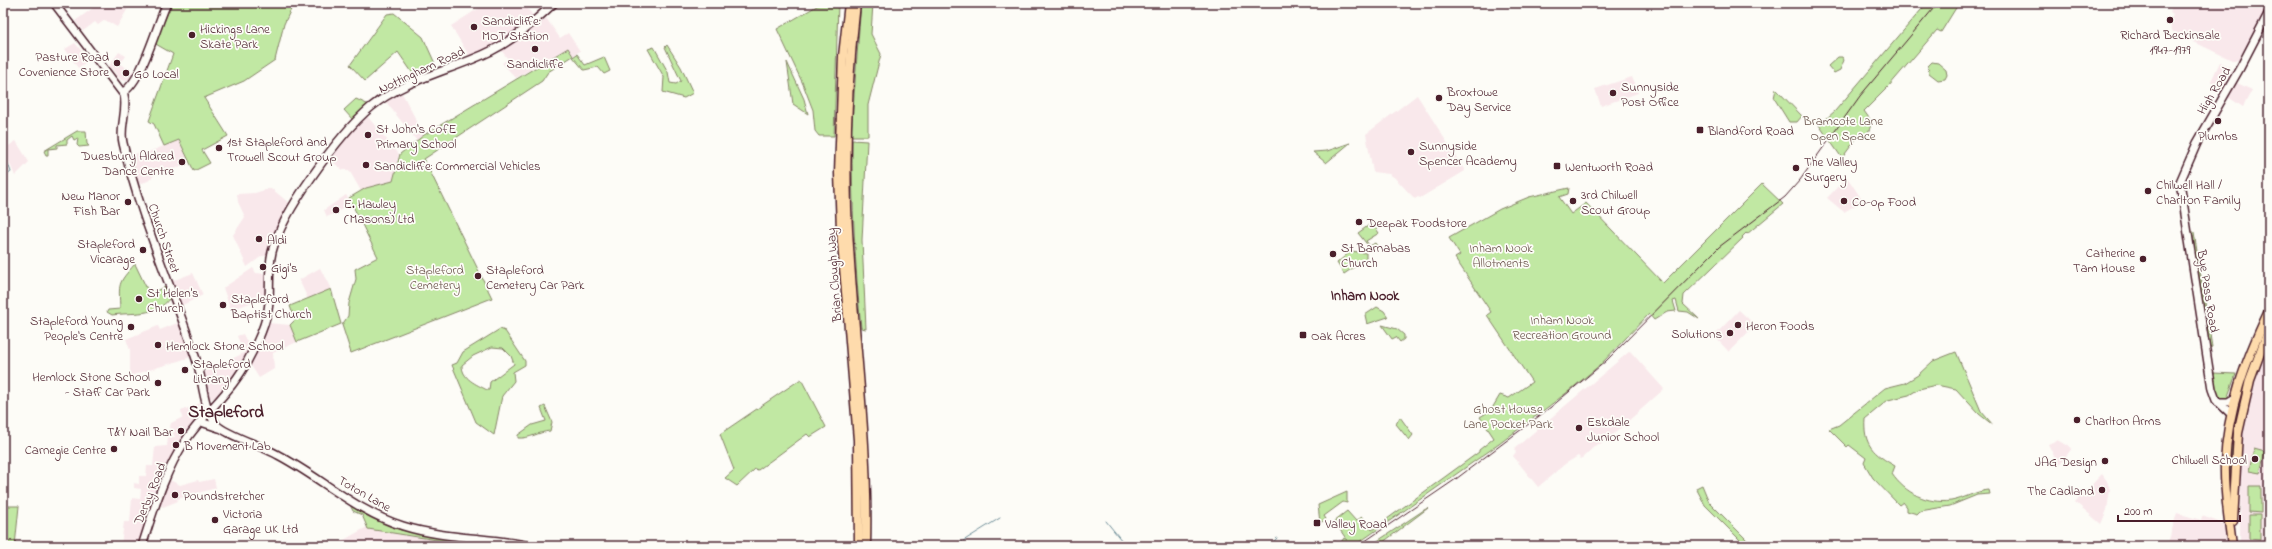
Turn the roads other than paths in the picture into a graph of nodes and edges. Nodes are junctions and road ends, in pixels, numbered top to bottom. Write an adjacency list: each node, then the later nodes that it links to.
1 (54, 3): 7 (main road)
2 (168, 3): 7 (main road)
3 (554, 3): 13 (main road, Nottingham Road)
4 (848, 3): 20 (main road, Brian Clough Way)
5 (856, 3): 21 (main road, Brian Clough Way)
6 (2269, 12): 8 (main road, High Road)
7 (123, 92): 13 (main road, Church Street)
8 (2180, 182): 12 (main road, Bye Pass Road)
9 (2269, 311): 11 (main road)
10 (2269, 329): 17 (main road)
11 (2234, 398): 12 (main road); 14 (main road)
12 (2218, 402): 14 (main road, Bye Pass Road)
13 (210, 411): 15 (main road, Derby Road); 16 (main road)
14 (2231, 414): 17 (main road)
15 (201, 422): 16 (main road, Toton Lane); 18 (main road, Derby Road)
16 (220, 428): 19 (main road, Toton Lane)
17 (2232, 543)
18 (142, 546)
19 (530, 546)
20 (859, 546)
21 (866, 546)

